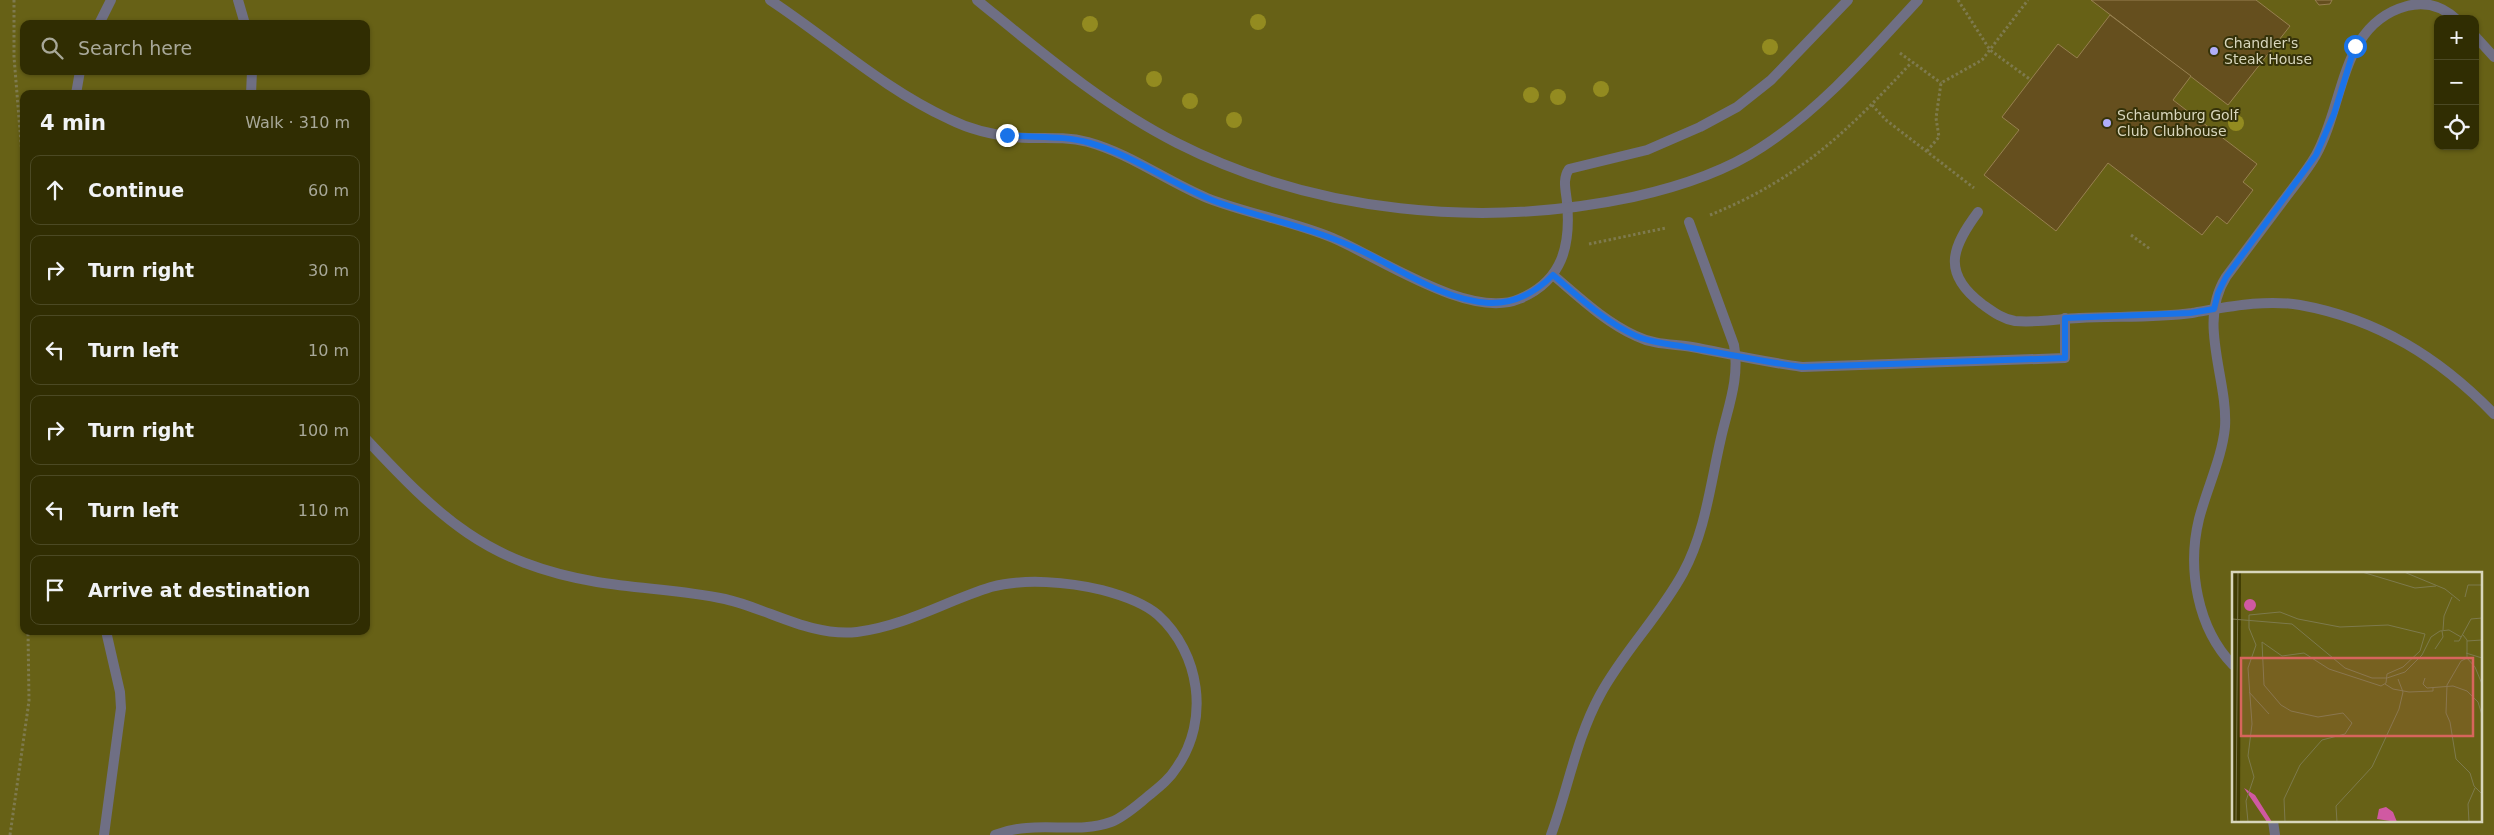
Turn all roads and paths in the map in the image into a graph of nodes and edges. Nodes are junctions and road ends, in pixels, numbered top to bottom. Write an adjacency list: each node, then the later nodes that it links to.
1 (14, 0): 25 (path)
2 (111, 0): 12 (lane)
3 (238, 0): 13 (lane)
4 (770, 0): 33 (lane)
5 (977, 0): 28 (lane)
6 (1848, 0): 28 (lane)
7 (1918, 0): 28 (lane)
8 (1958, 0): 15 (path)
9 (2028, 0): 15 (path)
10 (2426, 2): 11 (lane); 34 (lane)
11 (2451, 15)
12 (101, 20)
13 (244, 20)
14 (2479, 40): 16 (lane)
15 (1990, 50): 20 (path); 21 (path)
16 (2494, 57)
17 (1911, 63): 21 (path)
18 (79, 75): 22 (lane)
19 (252, 75): 23 (lane)
20 (2031, 80)
21 (1941, 83): 26 (path)
22 (77, 90)
23 (251, 90)
24 (1872, 105): 26 (path)
25 (20, 130)
26 (1927, 151): 27 (path)
27 (1974, 188)
28 (1567, 209): 33 (lane)
29 (1978, 212): 35 (lane)
30 (1689, 222): 36 (lane)
31 (2131, 235): 32 (path)
32 (2150, 249)
33 (1553, 275): 36 (lane)
34 (2214, 309): 35 (lane); 37 (lane); 41 (lane)
35 (2065, 318): 36 (lane)
36 (1736, 355): 46 (lane)
37 (2494, 414)
38 (370, 443): 45 (lane)
39 (28, 635): 43 (path)
40 (107, 635): 44 (lane)
41 (2232, 664)
42 (2273, 822): 47 (lane)
43 (10, 835)
44 (104, 835)
45 (996, 835)
46 (1551, 835)
47 (2275, 835)

